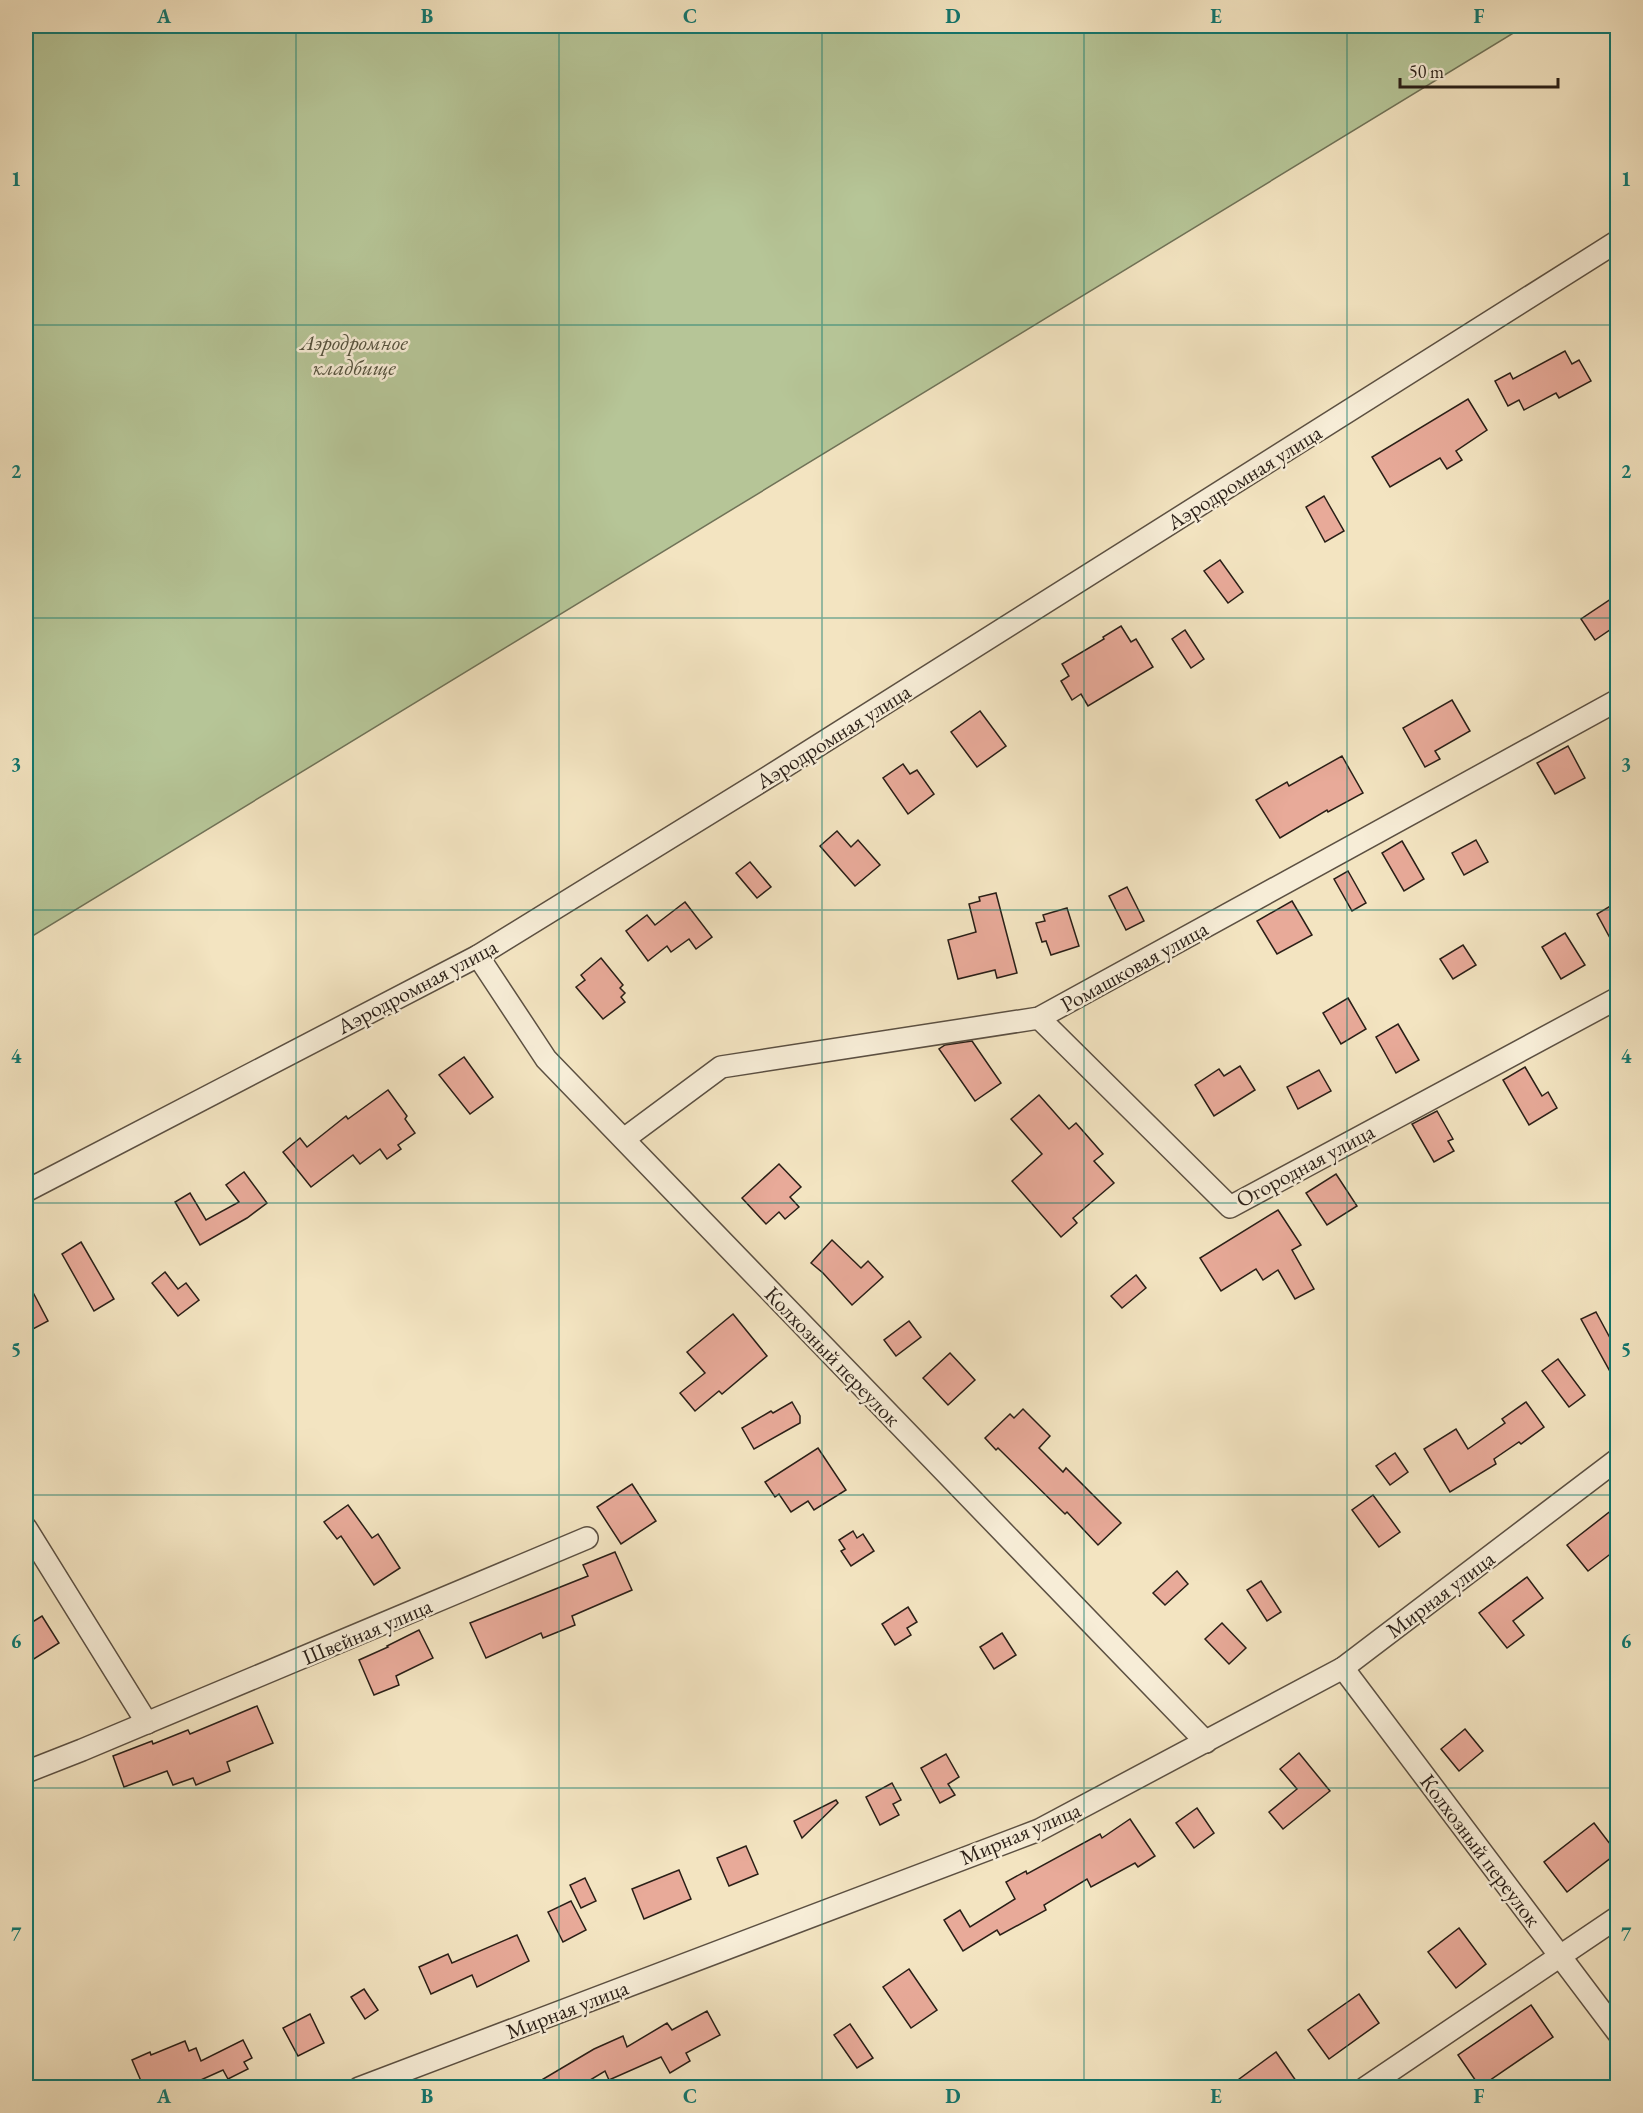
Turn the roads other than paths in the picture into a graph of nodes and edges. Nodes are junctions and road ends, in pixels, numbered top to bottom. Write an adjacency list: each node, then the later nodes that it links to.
1 (1617, 241): 3 (street, Аэродромная улица)
2 (1617, 700): 5 (street, Ромашковая улица)
3 (478, 956): 6 (street, Колхозный переулок); 7 (street, Аэродромная улица)
4 (1617, 998): 5 (street, Огородная улица)
5 (1039, 1018): 6 (street, Ромашковая улица)
6 (624, 1139): 13 (street, Колхозный переулок)
7 (26, 1191)
8 (1617, 1459): 11 (street, Мирная улица)
9 (26, 1528): 12 (street)
10 (587, 1538): 12 (street, Швейная улица)
11 (1343, 1668): 13 (street, Мирная улица); 16 (street, Колхозный переулок)
12 (147, 1723): 14 (street, Швейная улица)
13 (1206, 1742): 18 (street, Мирная улица)
14 (26, 1772)
15 (1617, 1917): 16 (street)
16 (1561, 1956): 17 (street, Колхозный переулок); 19 (street)
17 (1617, 2033)
18 (358, 2088)
19 (1365, 2088)

